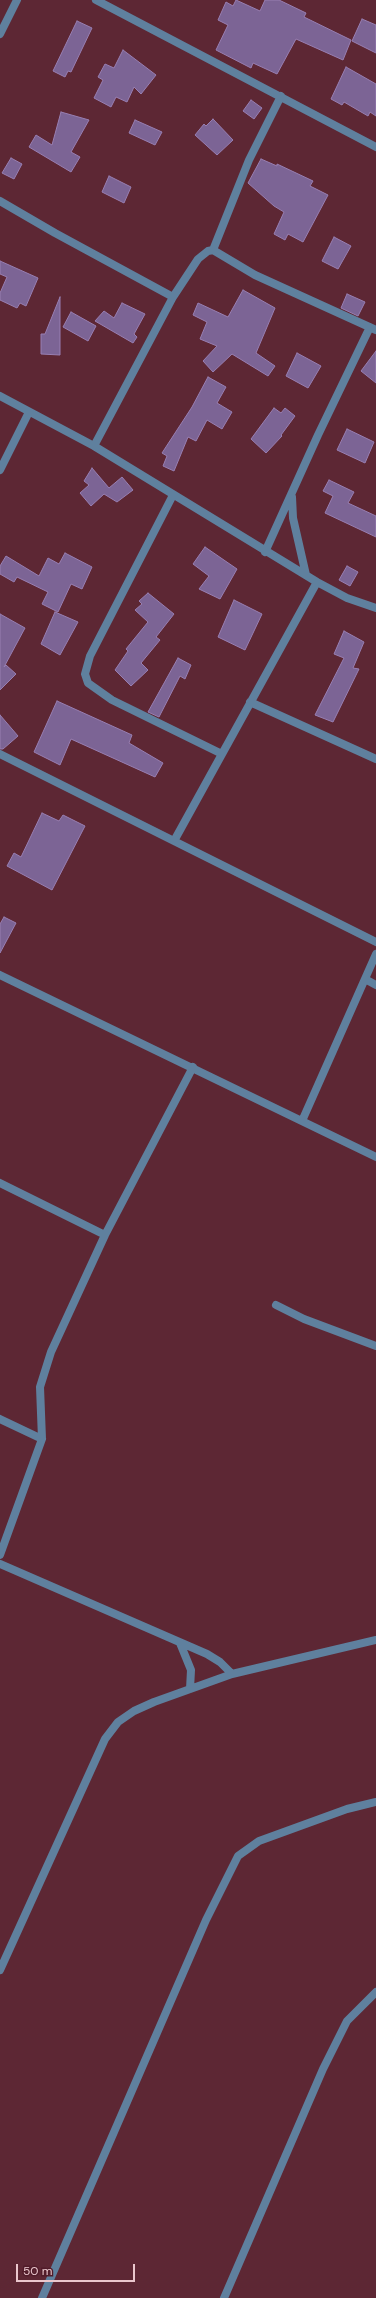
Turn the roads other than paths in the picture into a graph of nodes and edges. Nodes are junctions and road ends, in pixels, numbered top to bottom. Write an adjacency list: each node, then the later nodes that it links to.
1 (17, 0): 3 (street)
2 (96, 0): 4 (street)
3 (0, 34)
4 (281, 96): 5 (street); 7 (street)
5 (376, 147)
6 (0, 200): 8 (street)
7 (212, 250): 8 (street); 9 (street)
8 (172, 297): 12 (street)
9 (373, 328): 14 (street)
10 (0, 396): 11 (street)
11 (29, 412): 12 (street); 13 (street)
12 (94, 446): 15 (street)
13 (0, 470)
14 (292, 494): 16 (street); 17 (street)
15 (173, 495): 16 (street); 22 (street)
16 (266, 552): 17 (street)
17 (306, 575): 18 (street)
18 (317, 582): 19 (street); 20 (street)
19 (376, 608)
20 (250, 702): 22 (street); 23 (street)
21 (0, 754): 24 (street)
22 (222, 754): 24 (street)
23 (376, 759)
24 (174, 841): 25 (street)
25 (376, 942)
26 (376, 954): 28 (street)
27 (0, 974): 30 (street)
28 (365, 979): 29 (street); 31 (street)
29 (376, 984)
30 (193, 1067): 31 (street); 34 (street)
31 (302, 1121): 32 (street)
32 (376, 1157)
33 (0, 1184): 34 (street)
34 (105, 1234): 38 (street)
35 (276, 1305): 36 (street)
36 (376, 1346)
37 (0, 1420): 38 (street)
38 (42, 1439): 39 (street)
39 (0, 1555)
40 (0, 1564): 42 (street)
41 (376, 1640): 43 (street)
42 (180, 1643): 43 (street); 44 (street)
43 (232, 1674): 44 (street)
44 (190, 1689): 46 (street)
45 (376, 1802): 48 (street)
46 (0, 1970)
47 (376, 1992): 49 (street)
48 (42, 2298)
49 (224, 2298)

